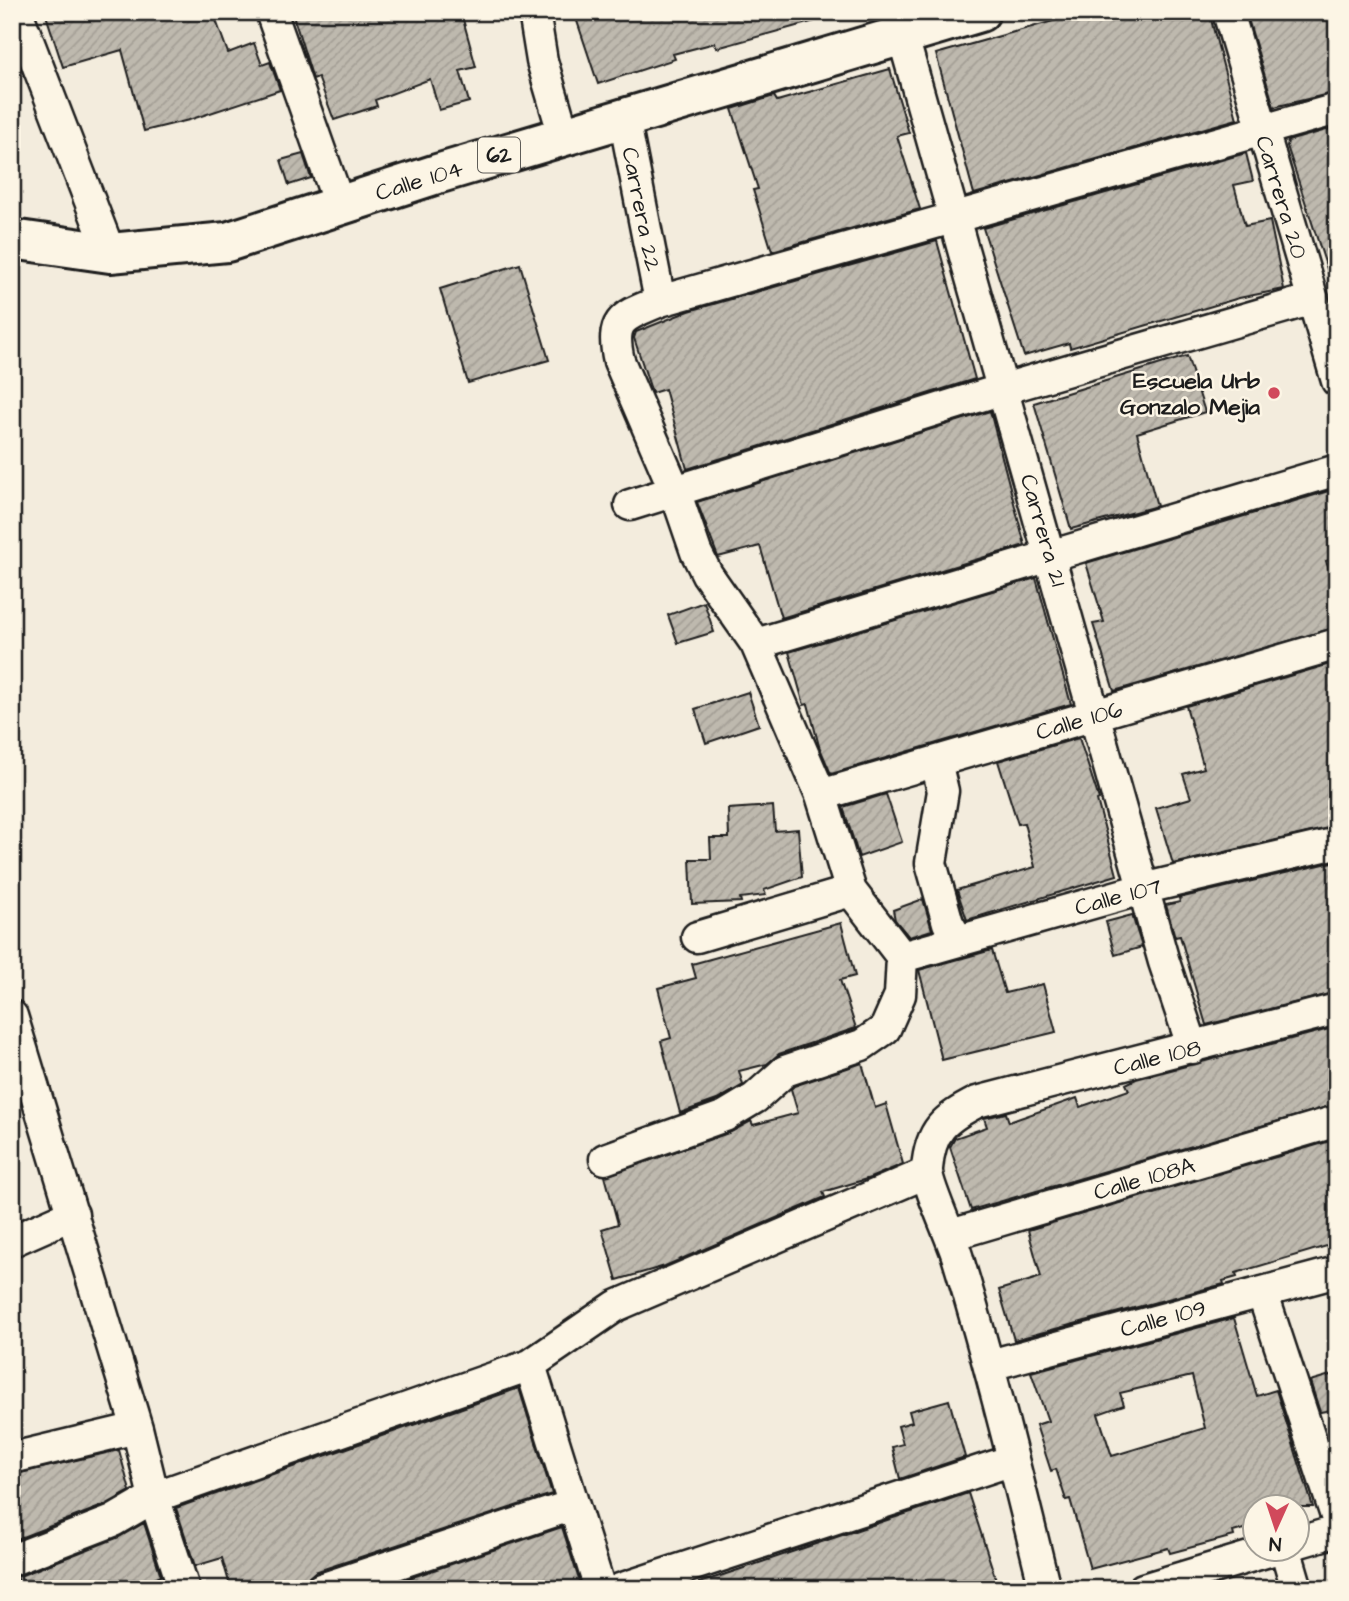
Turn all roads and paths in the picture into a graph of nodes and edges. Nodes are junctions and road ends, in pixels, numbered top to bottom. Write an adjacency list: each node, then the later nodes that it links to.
1 (17, 12): 16 (street)
2 (271, 12): 13 (street)
3 (514, 12): 8 (street)
4 (534, 12): 8 (street)
5 (980, 12): 7 (main road, Calle 104 / 62)
6 (1228, 12): 11 (street, Carrera 20)
7 (898, 24): 10 (main road, Calle 104 / 62); 14 (street, Carrera 21)
8 (542, 61): 12 (street)
9 (1337, 109): 11 (street)
10 (624, 118): 12 (main road, Calle 104 / 62); 18 (street, Carrera 22)
11 (1262, 131): 14 (street); 17 (street, Carrera 20)
12 (564, 136): 13 (main road, Calle 104 / 62)
13 (339, 204): 16 (main road, Calle 104 / 62)
14 (953, 218): 18 (street); 20 (street, Carrera 21)
15 (12, 239): 16 (main road, Calle 104 / 62)
16 (110, 253)
17 (1313, 299): 19 (street, Carrera 20); 20 (street)
18 (660, 301): 22 (street)
19 (1337, 381)
20 (1003, 389): 22 (street); 24 (street, Carrera 21)
21 (1337, 470): 24 (street)
22 (675, 491): 23 (street); 26 (street)
23 (630, 505)
24 (1051, 556): 26 (street); 27 (street, Carrera 21)
25 (1337, 643): 27 (street, Calle 106)
26 (756, 644): 29 (street)
27 (1097, 715): 28 (street, Calle 106); 31 (street, Carrera 21)
28 (936, 762): 29 (street, Calle 106); 34 (street)
29 (821, 795): 32 (street)
30 (1337, 843): 31 (street, Calle 107)
31 (1146, 888): 34 (street, Calle 107); 38 (street, Carrera 21)
32 (852, 891): 33 (street); 35 (street)
33 (697, 937)
34 (958, 940): 35 (street, Calle 107)
35 (902, 957): 41 (street)
36 (1337, 1009): 38 (street, Calle 108)
37 (12, 1016): 39 (street)
38 (1193, 1048): 42 (street, Calle 108)
39 (17, 1050): 43 (street)
40 (1337, 1121): 44 (street, Calle 108A)
41 (605, 1159)
42 (926, 1173): 44 (street); 48 (street)
43 (73, 1214): 45 (street); 50 (street)
44 (951, 1235): 49 (street)
45 (12, 1241)
46 (1337, 1272): 47 (street, Calle 109)
47 (1262, 1292): 49 (street, Calle 109); 55 (street)
48 (530, 1364): 53 (street); 54 (street)
49 (990, 1365): 52 (street)
50 (137, 1428): 51 (street); 53 (street)
51 (12, 1458)
52 (1013, 1460): 64 (street); 65 (street)
53 (154, 1497): 58 (street); 61 (street)
54 (573, 1504): 62 (street); 63 (street)
55 (1337, 1519)
56 (1337, 1531): 57 (street)
57 (1310, 1539)
58 (12, 1560)
59 (1240, 1560): 66 (street)
60 (1289, 1562): 67 (street)
61 (184, 1589)
62 (321, 1589)
63 (600, 1589)
64 (620, 1589)
65 (1045, 1589)
66 (1143, 1589)
67 (1297, 1589)

